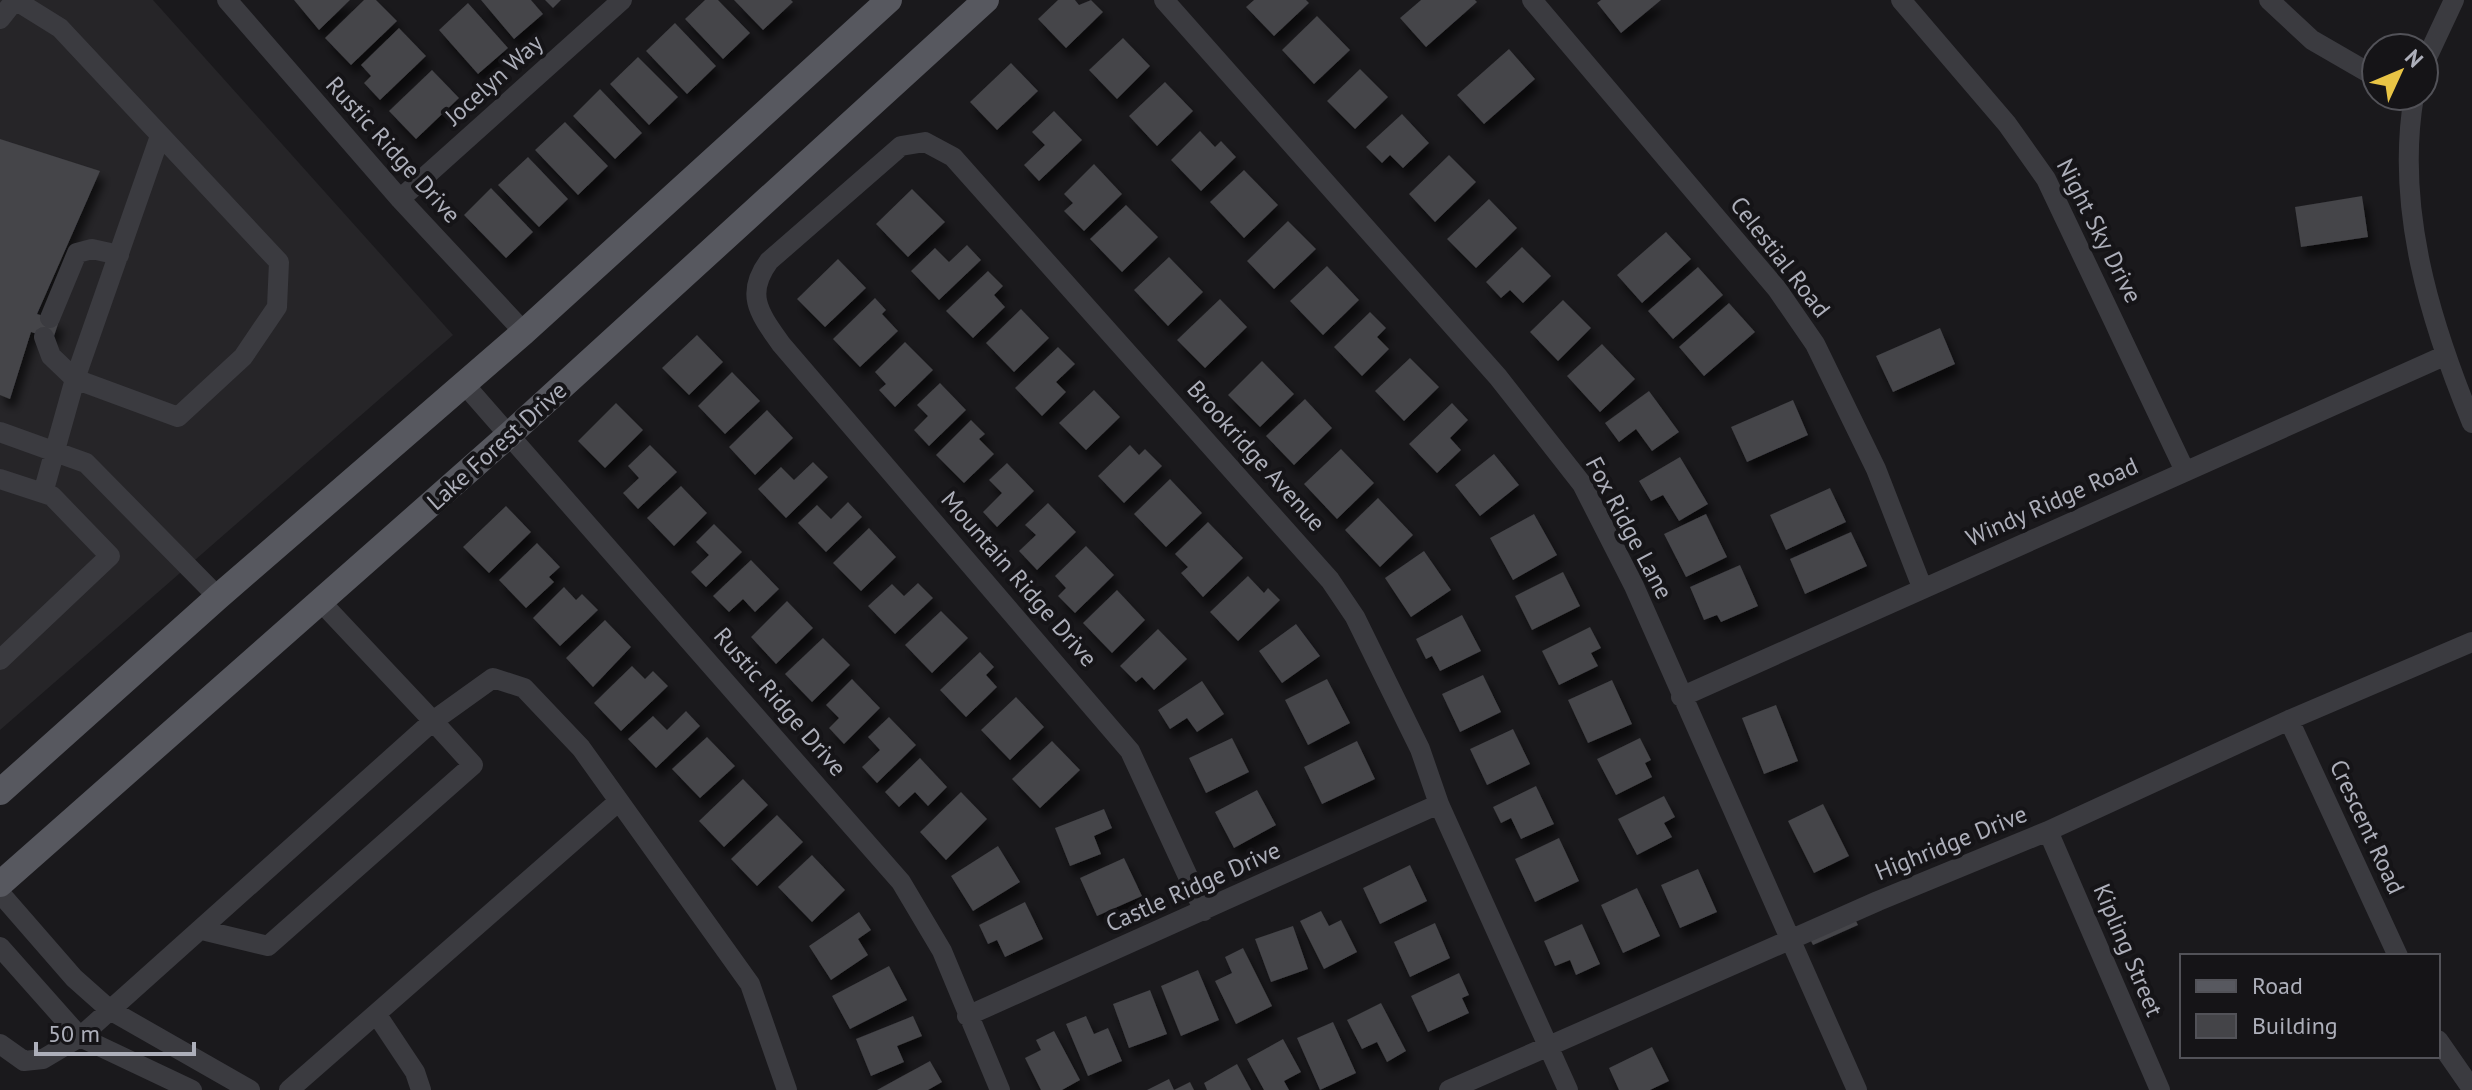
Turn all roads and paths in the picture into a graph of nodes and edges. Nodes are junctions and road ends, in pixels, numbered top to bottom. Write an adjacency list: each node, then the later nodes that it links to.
1 (15, 0): 11 (street); 15 (street)
2 (227, 0): 16 (street, Rustic Ridge Drive)
3 (622, 0): 16 (street, Jocelyn Way)
4 (889, 0): 19 (main road)
5 (1164, 0): 35 (street, Fox Ridge Lane)
6 (1532, 0): 30 (street, Celestial Road)
7 (1901, 0): 27 (street, Night Sky Drive)
8 (2269, 0): 13 (street)
9 (2454, 0): 12 (street)
10 (976, 3): 25 (main road, Lake Forest Drive)
11 (0, 19)
12 (2439, 32)
13 (2360, 68)
14 (2411, 112): 20 (street)
15 (160, 136): 17 (street); 21 (street)
16 (400, 199): 19 (street, Rustic Ridge Drive)
17 (119, 255): 21 (street); 21 (street)
18 (758, 306): 40 (street, Brookridge Avenue); 44 (street, Mountain Ridge Drive)
19 (524, 332): 22 (main road)
20 (2444, 356): 23 (street); 27 (street, Windy Ridge Road)
21 (75, 379): 26 (street)
22 (465, 385): 25 (street, Rustic Ridge Drive); 31 (main road)
23 (2472, 423)
24 (0, 432): 26 (street)
25 (510, 434): 32 (main road, Lake Forest Drive); 51 (street, Rustic Ridge Drive)
26 (56, 452): 29 (street); 31 (street)
27 (2185, 471): 30 (street, Windy Ridge Road)
28 (0, 479): 29 (street)
29 (43, 493): 34 (street)
30 (1922, 587): 35 (street, Windy Ridge Road)
31 (218, 597): 38 (main road)
32 (321, 602): 37 (street); 42 (main road, Lake Forest Drive)
33 (2472, 642): 36 (street, Highridge Drive)
34 (0, 660)
35 (1681, 697): 46 (street, Fox Ridge Lane)
36 (2289, 720): 41 (street, Highridge Drive); 48 (street, Crescent Road)
37 (433, 721): 39 (street); 45 (street); 45 (street)
38 (0, 792)
39 (619, 801): 50 (street); 61 (street)
40 (1439, 804): 44 (street, Castle Ridge Drive); 55 (street, Brookridge Avenue)
41 (2048, 831): 46 (street, Highridge Drive); 66 (street, Kipling Street)
42 (0, 884)
43 (0, 893): 49 (street)
44 (1204, 911): 51 (street, Castle Ridge Drive)
45 (202, 930): 49 (street)
46 (1791, 939): 55 (street, Highridge Drive); 65 (street, Fox Ridge Lane)
47 (0, 947): 52 (street)
48 (2397, 954)
49 (110, 1010): 52 (street); 58 (street)
50 (377, 1015): 59 (street); 60 (street)
51 (967, 1016): 62 (street, Rustic Ridge Drive)
52 (80, 1037): 54 (street); 57 (street)
53 (2440, 1043): 56 (street)
54 (0, 1044)
55 (1549, 1046): 63 (street, Highridge Drive); 64 (street, Brookridge Avenue)
56 (2472, 1089)
57 (192, 1090)
58 (250, 1090)
59 (289, 1090)
60 (421, 1090)
61 (787, 1090)
62 (1000, 1090)
63 (1449, 1090)
64 (1568, 1090)
65 (1857, 1090)
66 (2160, 1090)

